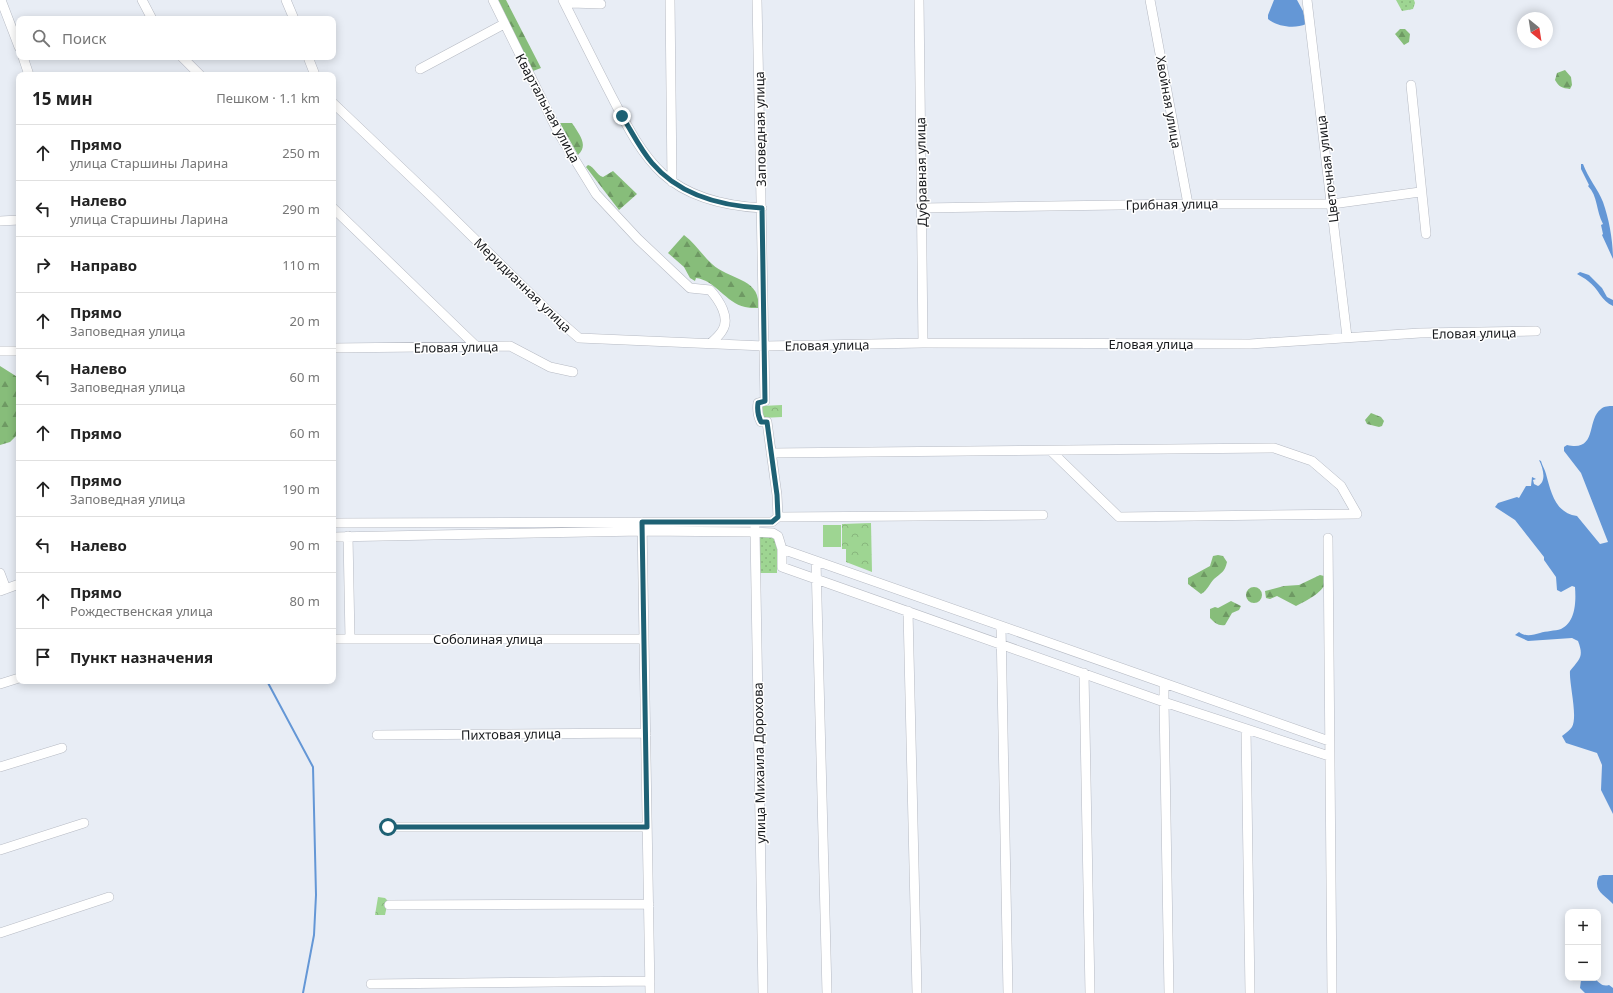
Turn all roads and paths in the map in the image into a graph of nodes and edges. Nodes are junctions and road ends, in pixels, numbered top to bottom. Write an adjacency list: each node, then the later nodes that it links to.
1 (2, 0): 15 (street)
2 (142, 0): 12 (street)
3 (286, 0): 13 (street)
4 (493, 0): 14 (street, Квартальная улица)
5 (670, 0): 25 (street)
6 (757, 0): 29 (street, Заповедная улица)
7 (919, 0): 30 (street, Дубравная улица)
8 (1150, 0): 27 (street, Хвойная улица)
9 (1307, 0): 28 (street, Цветочная улица)
10 (564, 3): 11 (street); 25 (street)
11 (601, 4)
12 (150, 16)
13 (293, 16)
14 (504, 24): 19 (street); 37 (street, Квартальная улица)
15 (16, 39)
16 (24, 60): 20 (street)
17 (185, 60): 21 (street)
18 (309, 60): 22 (street)
19 (420, 69)
20 (29, 72)
21 (197, 72)
22 (314, 72)
23 (1410, 85): 26 (street)
24 (336, 106): 37 (street, Меридианная улица)
25 (672, 182): 29 (street)
26 (1420, 192): 28 (street, Грибная улица); 34 (street)
27 (1188, 204): 28 (street, Грибная улица); 30 (street, Грибная улица)
28 (1332, 204): 36 (street, Цветочная улица)
29 (762, 208): 39 (street, Заповедная улица)
30 (922, 208): 38 (street, Дубравная улица)
31 (337, 217): 40 (street)
32 (16, 220): 33 (street)
33 (0, 221)
34 (1426, 234)
35 (1536, 331): 36 (street, Еловая улица)
36 (1346, 338): 38 (street, Еловая улица)
37 (711, 343): 39 (street, Меридианная улица)
38 (922, 344): 39 (street, Еловая улица)
39 (765, 346): 46 (street, Заповедная улица)
40 (477, 347): 41 (street, Еловая улица); 44 (street, Еловая улица)
41 (336, 348)
42 (0, 351): 43 (street)
43 (16, 351)
44 (573, 372)
45 (1052, 451): 45 (street); 46 (street)
46 (771, 452): 48 (street)
47 (1042, 515): 48 (street)
48 (778, 517): 50 (street)
49 (642, 522): 50 (street); 51 (street); 52 (street)
50 (755, 522): 53 (street, улица Михаила Дорохова)
51 (336, 523)
52 (642, 531): 53 (street); 55 (street); 67 (street)
53 (755, 532): 57 (street); 92 (street, улица Михаила Дорохова)
54 (336, 536): 55 (street)
55 (348, 536): 66 (street)
56 (1328, 538): 77 (street)
57 (782, 549): 58 (street); 60 (street)
58 (816, 561): 60 (street); 64 (street)
59 (0, 573): 62 (street)
60 (817, 580): 63 (street); 93 (street)
61 (16, 585): 62 (street)
62 (3, 590)
63 (908, 611): 68 (street); 94 (street)
64 (1001, 626): 68 (street); 71 (street)
65 (336, 639): 66 (street, Соболиная улица)
66 (350, 639): 67 (street, Соболиная улица)
67 (644, 640): 75 (street)
68 (1001, 644): 69 (street); 95 (street)
69 (1084, 673): 73 (street); 96 (street)
70 (16, 679): 72 (street)
71 (1164, 683): 73 (street); 77 (street)
72 (0, 684)
73 (1164, 702): 74 (street); 97 (street)
74 (1246, 728): 79 (street); 98 (street)
75 (646, 733): 76 (street, Пихтовая улица); 83 (street)
76 (377, 735)
77 (1329, 741): 79 (street)
78 (62, 748): 80 (street)
79 (1329, 756): 99 (street)
80 (0, 768)
81 (84, 823): 84 (street)
82 (388, 827): 83 (street)
83 (647, 827): 86 (street)
84 (0, 850)
85 (109, 897): 88 (street)
86 (649, 904): 87 (street); 89 (street)
87 (389, 905)
88 (0, 933)
89 (650, 981): 90 (street); 91 (street)
90 (371, 984)
91 (650, 993)
92 (762, 993)
93 (827, 993)
94 (917, 993)
95 (1008, 993)
96 (1090, 993)
97 (1169, 993)
98 (1250, 993)
99 (1332, 993)

